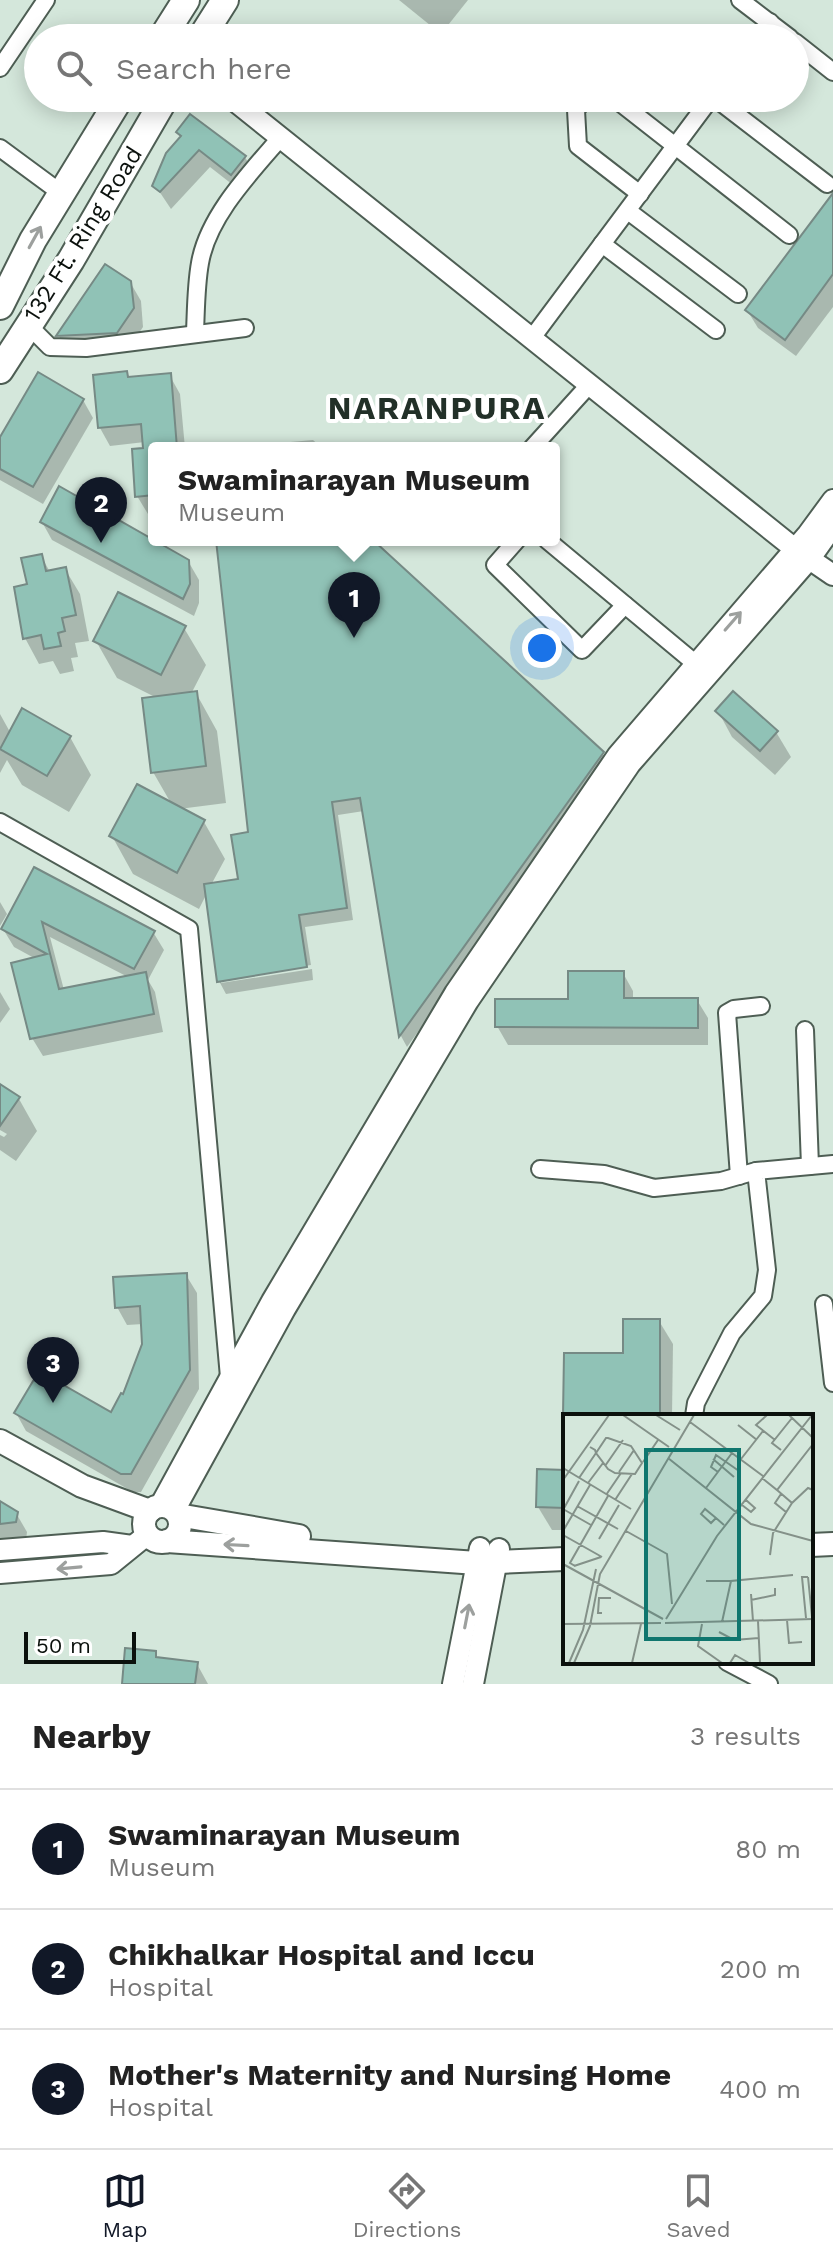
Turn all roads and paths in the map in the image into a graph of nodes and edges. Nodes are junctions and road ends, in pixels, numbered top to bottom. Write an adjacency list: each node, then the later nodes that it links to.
1 (46, 0): 6 (street)
2 (186, 0): 7 (main road)
3 (225, 0): 8 (main road)
4 (740, 0): 5 (street)
5 (770, 22): 9 (street)
6 (30, 24)
7 (171, 24)
8 (210, 24)
9 (772, 24)
10 (24, 33): 12 (street)
11 (809, 53): 13 (street)
12 (0, 68)
13 (833, 72)
14 (111, 112): 25 (main road, 132 Ft. Ring Road)
15 (157, 112): 32 (main road, 132 Ft. Ring Road)
16 (249, 112): 21 (street)
17 (576, 112): 26 (street)
18 (631, 112): 22 (street)
19 (702, 112): 22 (street)
20 (732, 112): 24 (street)
21 (281, 137): 35 (street); 36 (street)
22 (675, 147): 26 (street); 28 (street)
23 (0, 148): 25 (street)
24 (827, 184)
25 (61, 193): 30 (main road, 132 Ft. Ring Road, one-way to 25)
26 (640, 194): 27 (street)
27 (628, 211): 29 (street); 31 (street)
28 (789, 235)
29 (602, 244): 34 (street); 36 (street)
30 (3, 292)
31 (738, 294)
32 (27, 324): 35 (street); 37 (main road, 132 Ft. Ring Road)
33 (245, 328): 35 (street)
34 (716, 330)
35 (195, 332)
36 (532, 338): 38 (street)
37 (0, 370)
38 (589, 385): 39 (street); 44 (street)
39 (537, 442)
40 (833, 500): 44 (street)
41 (833, 526): 44 (street)
42 (512, 546): 46 (street)
43 (554, 546): 46 (street)
44 (803, 553): 45 (street); 47 (street, one-way to 44); 61 (street)
45 (833, 575)
46 (625, 605): 47 (street)
47 (696, 664): 56 (street)
48 (0, 822): 56 (street)
49 (761, 1006): 54 (street)
50 (805, 1030): 52 (street)
51 (833, 1164): 52 (street)
52 (810, 1166): 54 (street)
53 (540, 1169): 54 (street)
54 (747, 1174): 58 (street)
55 (824, 1304): 57 (street)
56 (229, 1377): 61 (street)
57 (833, 1383)
58 (694, 1414)
59 (0, 1441): 61 (main road)
60 (0, 1458): 61 (main road)
61 (157, 1524): 67 (street); 68 (main road); 70 (street, one-way to 70)
62 (833, 1532): 63 (main road)
63 (813, 1533)
64 (833, 1544): 66 (main road)
65 (563, 1545): 68 (main road)
66 (813, 1545)
67 (0, 1550)
68 (488, 1556): 69 (main road); 72 (street, one-way to 68); 73 (street)
69 (563, 1559)
70 (0, 1573)
71 (731, 1664): 74 (street)
72 (453, 1684)
73 (473, 1684)
74 (769, 1684)

